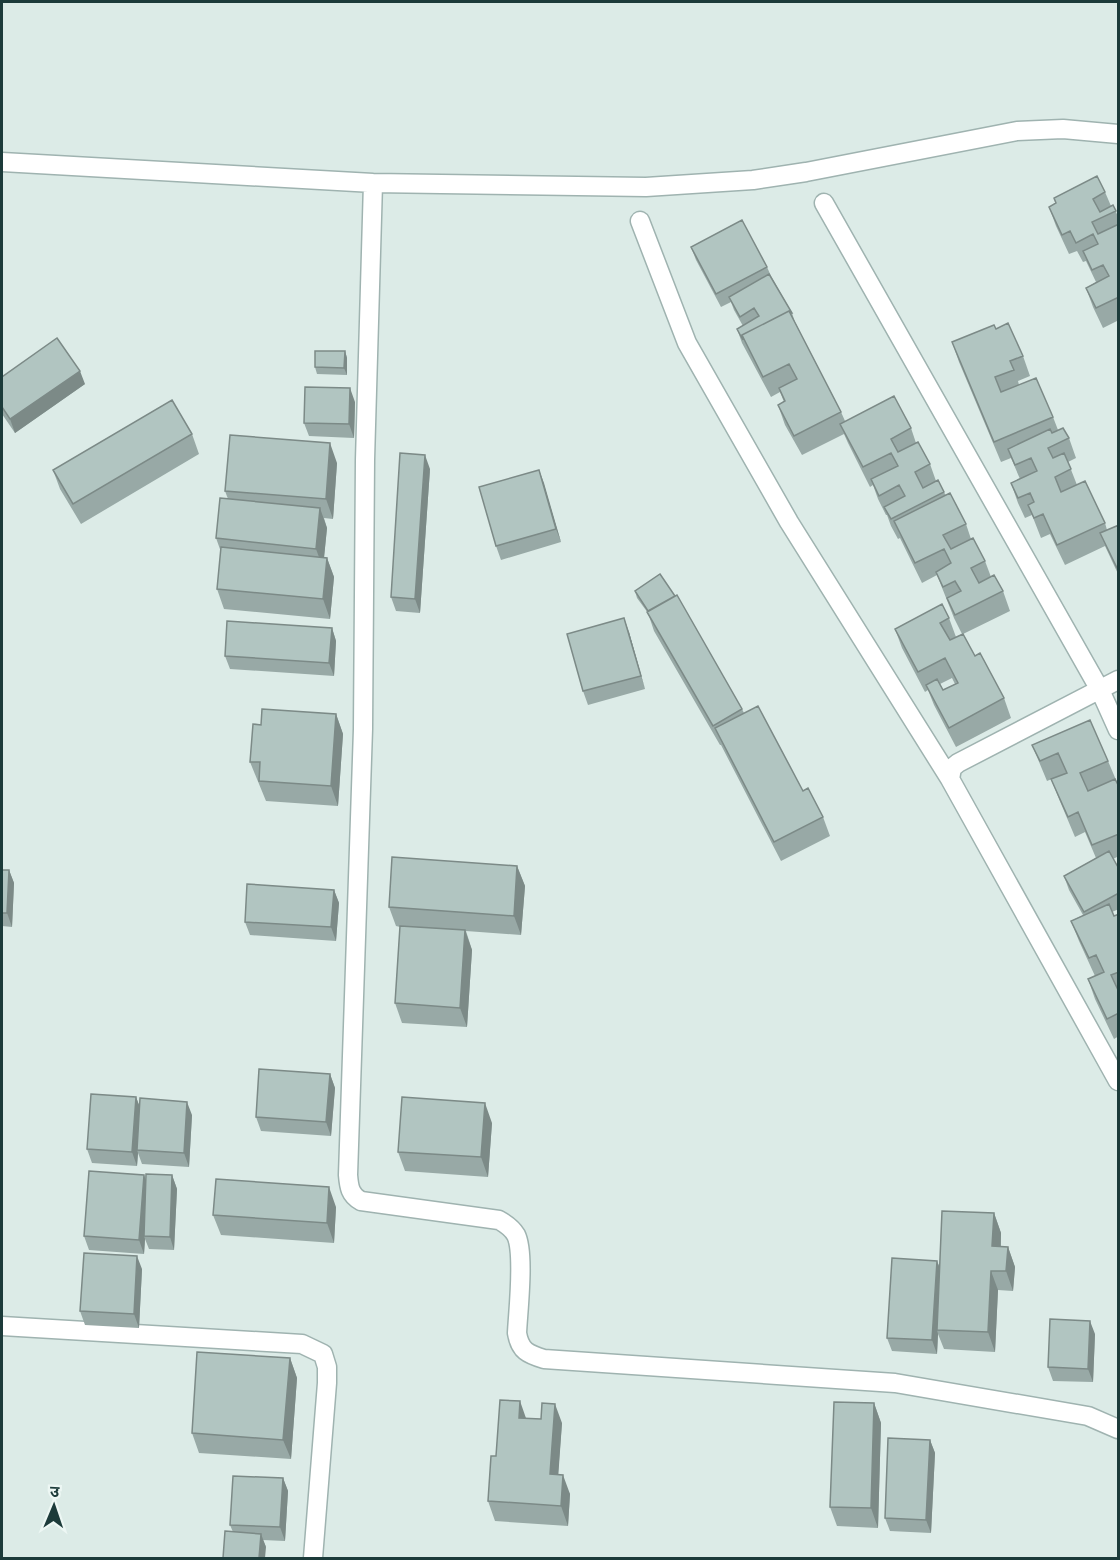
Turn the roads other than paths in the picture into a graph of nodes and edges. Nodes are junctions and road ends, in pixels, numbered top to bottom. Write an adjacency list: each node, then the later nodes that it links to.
1 (1119, 134): 3 (street)
2 (2, 162): 3 (street)
3 (374, 183): 12 (street)
4 (824, 203): 7 (street)
5 (640, 221): 9 (street)
6 (1119, 680): 7 (street)
7 (1100, 690): 8 (street); 9 (street)
8 (1119, 730)
9 (950, 779): 10 (street)
10 (1119, 1081)
11 (2, 1326): 13 (street)
12 (1119, 1429)
13 (313, 1558)

